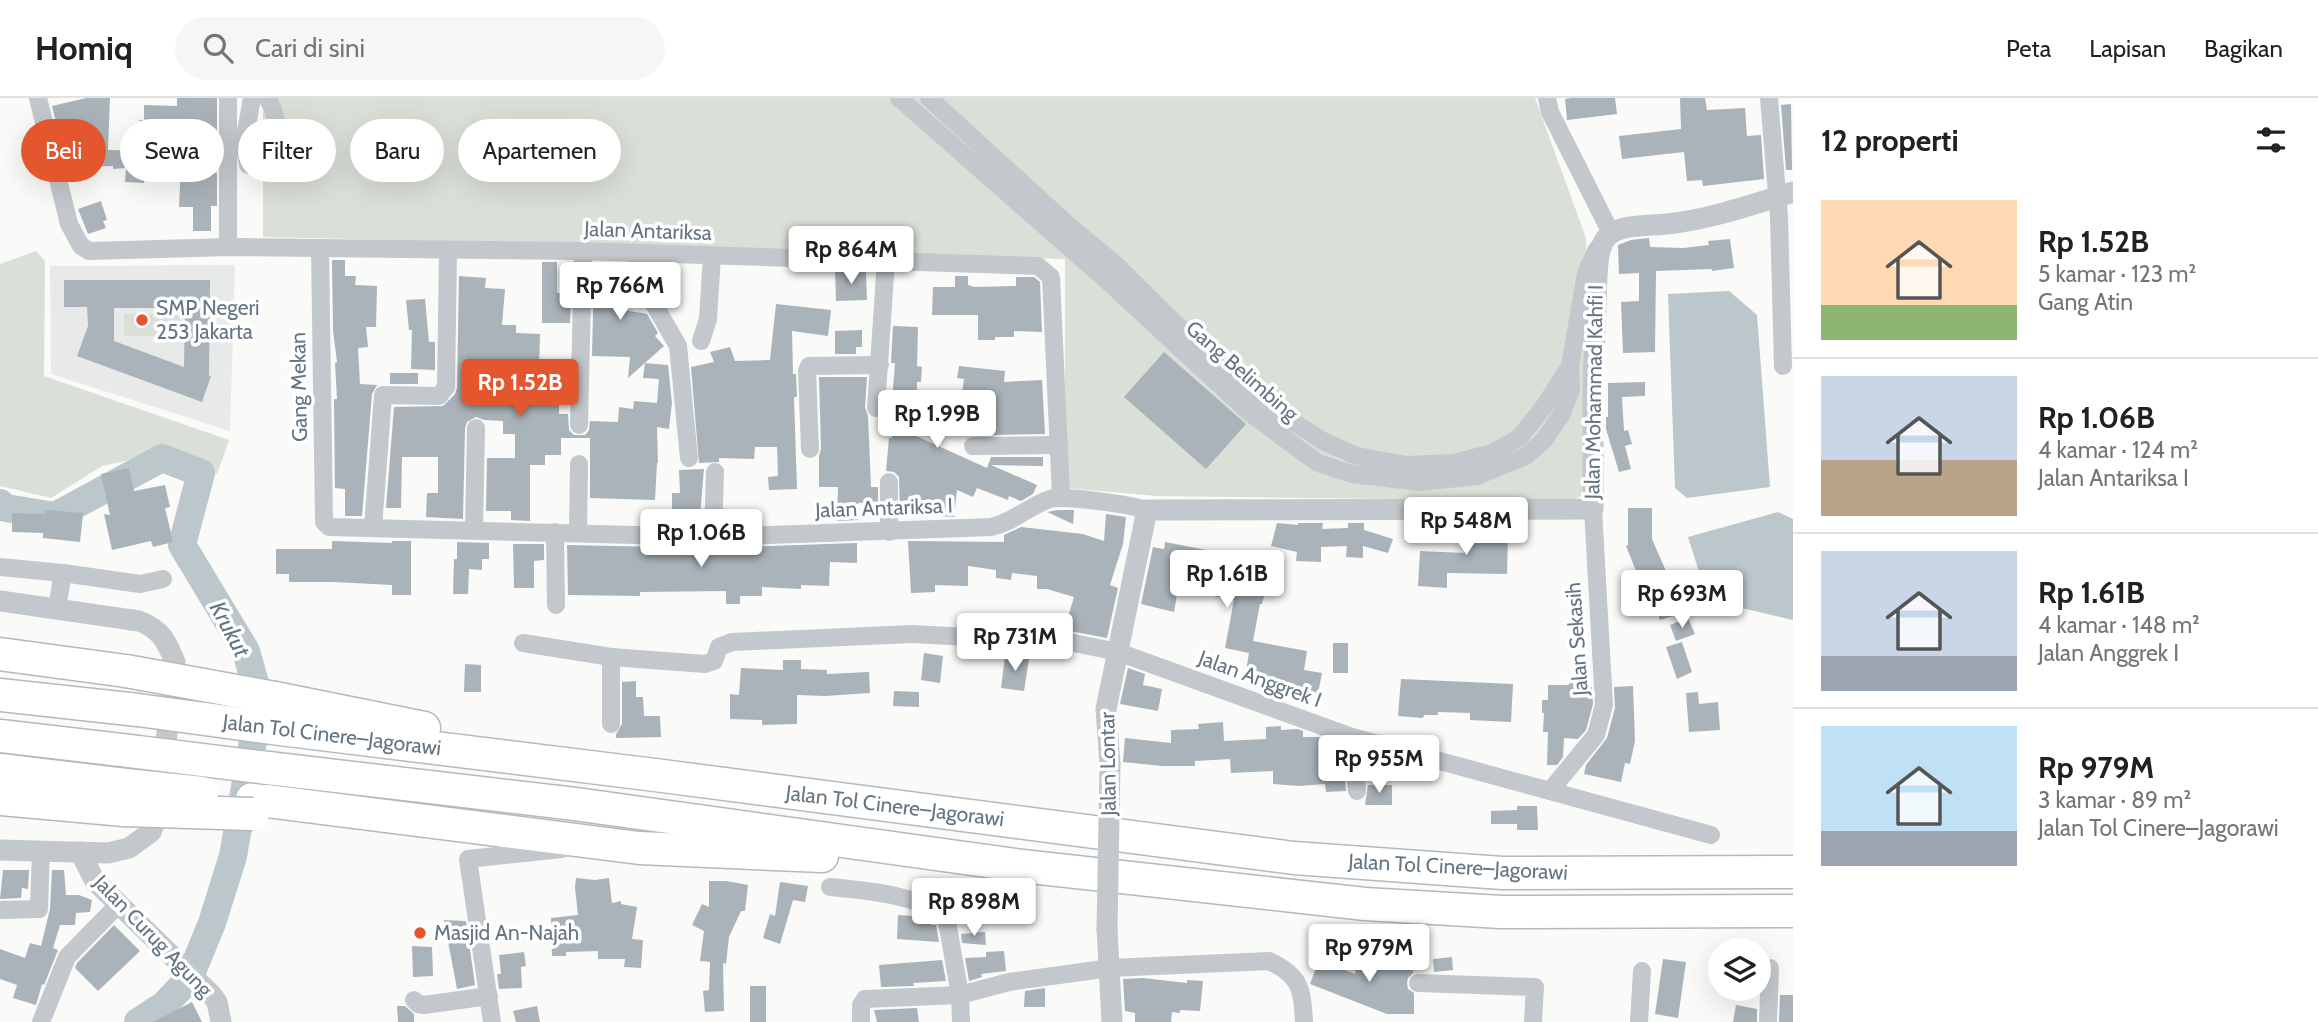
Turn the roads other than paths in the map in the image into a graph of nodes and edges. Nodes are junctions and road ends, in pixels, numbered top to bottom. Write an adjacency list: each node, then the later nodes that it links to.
1 (228, 98): 11 (street)
2 (252, 98): 3 (street)
3 (267, 98)
4 (899, 98): 24 (street, Gang Belimbing)
5 (929, 98): 23 (street, Gang Belimbing)
6 (1547, 98): 10 (street)
7 (1769, 98): 9 (street)
8 (38, 101): 11 (street, Jalan Antariksa)
9 (1786, 195): 10 (street); 21 (street)
10 (1607, 238): 20 (street, Gang Belimbing); 35 (street, Jalan Mohammad Kahfi I)
11 (228, 247): 12 (street, Jalan Antariksa)
12 (320, 249): 13 (street, Jalan Antariksa); 37 (street, Gang Mekan)
13 (448, 251): 14 (street, Jalan Antariksa); 38 (street)
14 (583, 251): 15 (street, Jalan Antariksa); 25 (street)
15 (635, 253): 16 (street, Jalan Antariksa); 30 (street)
16 (712, 256): 17 (street, Jalan Antariksa); 18 (street)
17 (886, 260): 19 (street); 27 (street, Jalan Antariksa)
18 (701, 341)
19 (880, 365): 22 (street); 29 (street)
20 (1570, 366): 23 (street, Gang Belimbing); 24 (street, Gang Belimbing)
21 (1783, 366)
22 (876, 408)
23 (1543, 408): 24 (street)
24 (1561, 415)
25 (579, 425)
26 (476, 428): 39 (street)
27 (1059, 445): 28 (street); 34 (street, Jalan Antariksa)
28 (973, 446)
29 (810, 449)
30 (689, 458)
31 (579, 464): 42 (street)
32 (715, 472): 43 (street)
33 (889, 482): 40 (street)
34 (1061, 497): 36 (street); 40 (street, Jalan Antariksa I)
35 (1593, 509): 36 (street, Jalan Mohammad Kahfi I); 61 (street, Jalan Sekasih)
36 (1147, 510): 51 (street, Jalan Lontar)
37 (325, 525): 38 (street, Jalan Antariksa I)
38 (373, 528): 39 (street, Jalan Antariksa I)
39 (474, 530): 41 (street, Jalan Antariksa I)
40 (890, 531): 43 (street, Jalan Antariksa I)
41 (555, 532): 42 (street, Jalan Antariksa I); 48 (street)
42 (578, 532): 43 (street, Jalan Antariksa I)
43 (713, 537)
44 (0, 567): 45 (street)
45 (63, 573): 46 (street); 49 (street)
46 (163, 579)
47 (0, 601): 49 (street)
48 (556, 605)
49 (57, 608): 68 (street)
50 (523, 643): 53 (street, Jalan Anggrek I)
51 (1118, 652): 53 (street, Jalan Anggrek I); 58 (street, Jalan Anggrek I); 75 (street, Jalan Lontar, bridge)
52 (0, 654): 55 (highway, bridge)
53 (611, 657): 56 (street)
54 (0, 695): 55 (highway, Jalan Tol Cinere–Jagorawi, bridge)
55 (273, 713): 70 (highway, Jalan Tol Cinere–Jagorawi)
56 (611, 724)
57 (0, 736): 69 (highway, Jalan Tol Cinere–Jagorawi, bridge)
58 (1352, 737): 60 (street); 61 (street, Jalan Anggrek I)
59 (0, 770): 62 (highway)
60 (1357, 790)
61 (1550, 791): 64 (street, Jalan Anggrek I)
62 (125, 797): 63 (highway); 69 (highway, bridge)
63 (0, 799)
64 (1711, 835)
65 (0, 849): 67 (street)
66 (566, 849): 79 (street)
67 (41, 851): 68 (street); 73 (street)
68 (80, 852): 72 (street, Jalan Curug Agung)
69 (1022, 866): 74 (highway, Jalan Tol Cinere–Jagorawi)
70 (1793, 872)
71 (830, 887): 78 (street)
72 (118, 905): 83 (street); 84 (street, Jalan Curug Agung)
73 (0, 910)
74 (1793, 911)
75 (1110, 968): 78 (street); 88 (street, Jalan Lontar); 89 (street)
76 (1642, 971): 90 (street)
77 (1418, 983): 82 (street)
78 (960, 995): 86 (street); 87 (street)
79 (488, 996): 80 (street); 85 (street)
80 (414, 1000)
81 (1769, 1001): 91 (street)
82 (1538, 1021)
83 (41, 1022)
84 (221, 1022)
85 (492, 1022)
86 (861, 1022)
87 (961, 1022)
88 (1112, 1022)
89 (1304, 1022)
90 (1639, 1022)
91 (1768, 1022)

